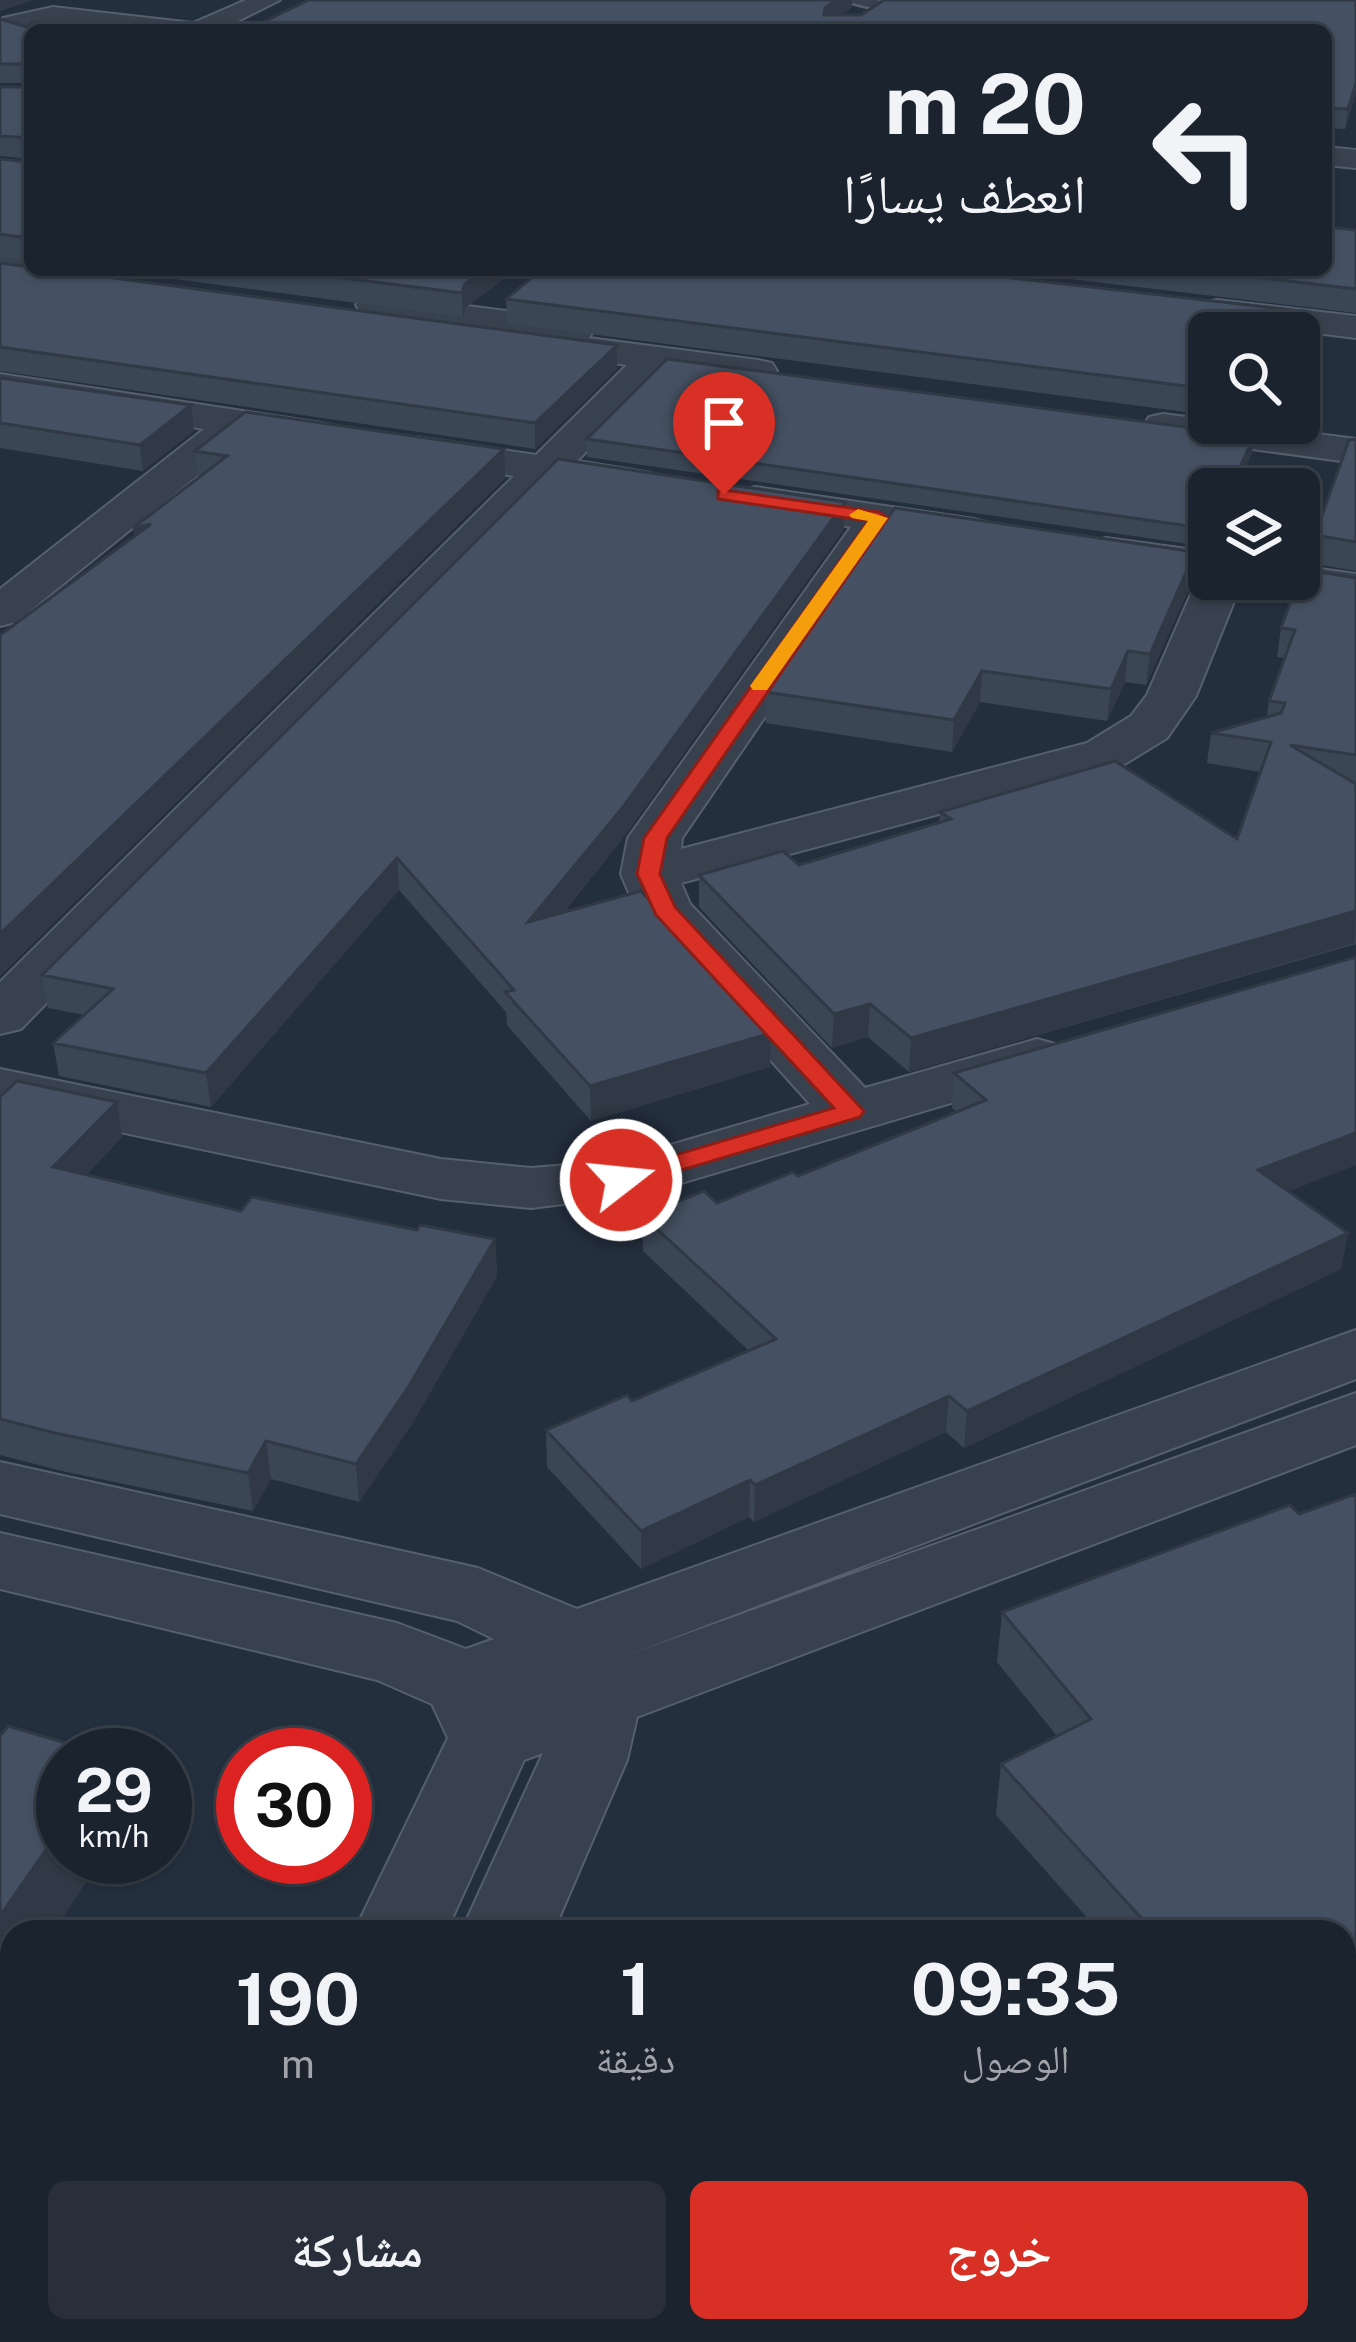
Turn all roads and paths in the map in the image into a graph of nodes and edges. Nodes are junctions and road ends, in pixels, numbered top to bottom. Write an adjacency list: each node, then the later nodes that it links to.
1 (132, 0): 5 (street)
2 (267, 0): 8 (street)
3 (848, 0): 4 (lane)
4 (884, 3): 9 (street)
5 (87, 17): 6 (street); 7 (street)
6 (29, 24)
7 (145, 24)
8 (209, 24)
9 (850, 24)
10 (36, 276): 11 (street)
11 (71, 280)
12 (513, 295): 14 (street)
13 (1174, 306): 15 (street)
14 (482, 319): 16 (street); 16 (street)
15 (1356, 327)
16 (656, 358): 25 (street)
17 (0, 386): 19 (street)
18 (1188, 414): 20 (street)
19 (238, 422): 25 (street); 35 (street)
20 (1188, 423)
21 (1320, 429): 22 (street)
22 (1356, 434)
23 (1310, 444): 24 (street)
24 (1356, 452)
25 (546, 468): 26 (street); 37 (street)
26 (680, 488)
27 (724, 495): 28 (street)
28 (879, 518): 29 (street); 36 (street)
29 (1012, 538)
30 (1056, 544): 31 (street)
31 (1188, 563)
32 (1320, 583): 33 (street)
33 (1356, 588)
34 (1211, 600): 36 (street)
35 (0, 612)
36 (649, 874): 40 (street)
37 (0, 1016)
38 (1092, 1043): 40 (street)
39 (0, 1088): 40 (street)
40 (851, 1111)
41 (1356, 1353): 45 (street)
42 (1356, 1418): 45 (street)
43 (0, 1488): 45 (street)
44 (0, 1561): 46 (street)
45 (587, 1670): 46 (street); 48 (street)
46 (478, 1711): 47 (street)
47 (404, 1920)
48 (512, 1920)

